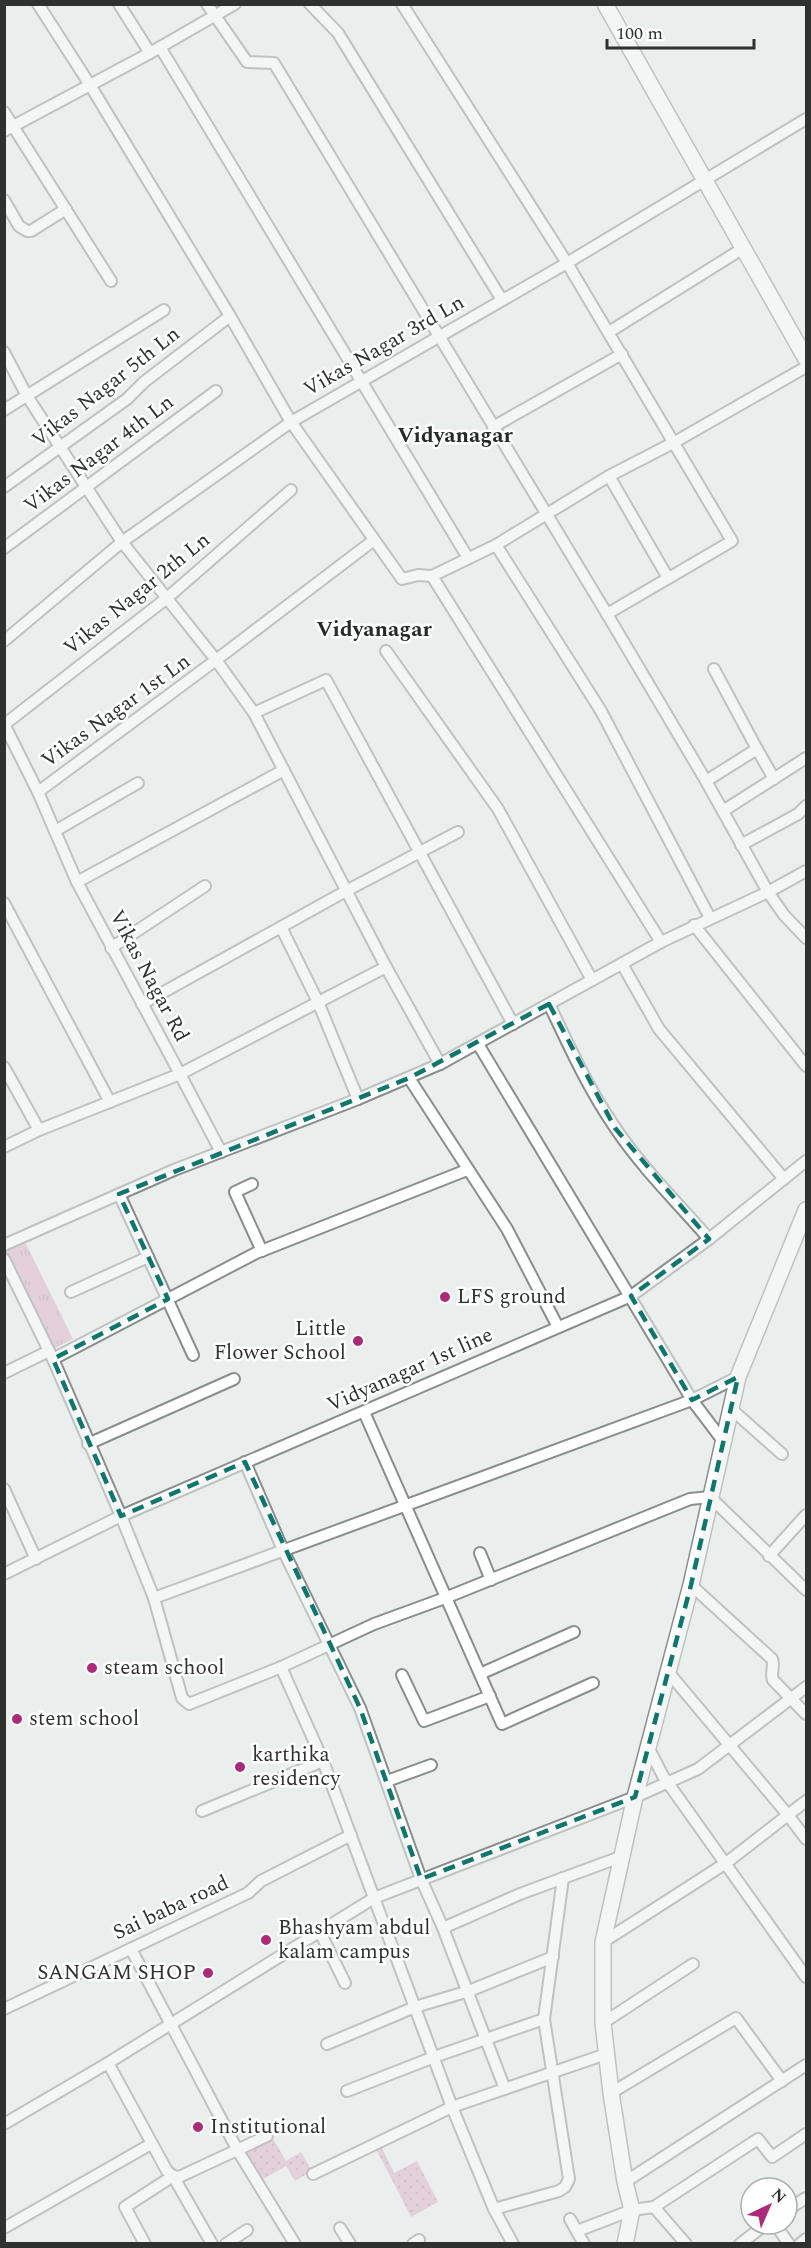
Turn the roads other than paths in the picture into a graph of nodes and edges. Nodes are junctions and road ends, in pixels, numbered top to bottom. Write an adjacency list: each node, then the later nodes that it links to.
1 (38, 4): 10 (street)
2 (119, 4): 9 (street)
3 (207, 4): 8 (street)
4 (235, 4): 8 (street)
5 (310, 4): 20 (street)
6 (402, 4): 18 (street)
7 (605, 4): 14 (street)
8 (215, 17): 9 (street); 24 (street)
9 (155, 50): 10 (street); 29 (street)
10 (90, 85): 13 (street); 22 (street)
11 (4, 112): 13 (street)
12 (807, 119): 14 (street, Vikas Nagar 3rd Ln)
13 (9, 128): 16 (street)
14 (704, 179): 17 (street); 18 (street, Vikas Nagar 3rd Ln)
15 (4, 200): 16 (street)
16 (66, 209): 19 (street)
17 (742, 249): 23 (street); 27 (street)
18 (567, 263): 20 (street, Vikas Nagar 3rd Ln); 23 (street)
19 (111, 281)
20 (502, 300): 24 (street, Vikas Nagar 3rd Ln)
21 (164, 310): 31 (street)
22 (230, 316): 33 (street); 36 (street, Vikas Nagar 5th Ln)
23 (609, 332): 25 (street)
24 (439, 337): 29 (street, Vikas Nagar 3rd Ln); 34 (street)
25 (622, 354): 34 (street); 35 (street)
26 (6, 357): 31 (street)
27 (807, 359)
28 (807, 367): 35 (street)
29 (362, 381): 33 (street, Vikas Nagar 3rd Ln); 46 (street)
30 (216, 391): 39 (street, Vikas Nagar 4th Ln)
31 (27, 396): 32 (street); 36 (street)
32 (4, 410)
33 (291, 422): 42 (street); 43 (street, Vikas Nagar 3rd Ln)
34 (494, 427): 41 (street)
35 (672, 443): 37 (street); 48 (street)
36 (61, 447): 38 (street, Vikas Nagar 5th Ln); 39 (street)
37 (609, 476): 41 (street); 48 (street)
38 (4, 487)
39 (86, 487): 43 (street); 45 (street, Vikas Nagar 4th Ln)
40 (291, 490): 49 (street, Vikas Nagar 2th Ln)
41 (545, 514): 44 (street); 50 (street)
42 (374, 540): 47 (street); 53 (street, Vikas Nagar 1st Ln)
43 (122, 542): 49 (street); 51 (street, Vikas Nagar 3rd Ln)
44 (496, 545): 46 (street); 76 (street)
45 (4, 548)
46 (468, 558): 47 (street)
47 (432, 576): 80 (street)
48 (668, 578): 50 (street)
49 (166, 598): 53 (street); 56 (street, Vikas Nagar 2th Ln)
50 (607, 614): 61 (street)
51 (4, 641)
52 (386, 651): 84 (street)
53 (216, 660): 55 (street); 63 (street, Vikas Nagar 1st Ln)
54 (714, 669): 57 (street)
55 (254, 713): 59 (street); 69 (street)
56 (5, 724): 63 (street, Vikas Nagar Rd)
57 (756, 749): 60 (street); 61 (street)
58 (807, 758): 60 (street)
59 (284, 770): 71 (street); 73 (street)
60 (774, 779): 65 (street)
61 (706, 781): 65 (street)
62 (138, 783): 66 (street)
63 (38, 792): 66 (street, Vikas Nagar Rd)
64 (807, 806): 68 (street)
65 (723, 812): 68 (street)
66 (55, 831): 71 (street, Vikas Nagar Rd)
67 (458, 832): 69 (street)
68 (741, 845): 74 (street)
69 (420, 853): 73 (street); 88 (street)
70 (807, 871): 74 (street)
71 (77, 882): 81 (street, Vikas Nagar Rd)
72 (205, 886): 81 (street)
73 (346, 891): 78 (street); 83 (street)
74 (768, 892): 76 (street); 79 (street)
75 (4, 903): 96 (street)
76 (710, 918): 77 (street)
77 (694, 926): 80 (street); 91 (street)
78 (281, 927): 85 (street); 86 (street)
79 (807, 938)
80 (661, 942): 82 (street)
81 (111, 948): 86 (street, Vikas Nagar Rd)
82 (622, 964): 84 (street); 102 (street)
83 (386, 967): 85 (street); 90 (street)
84 (592, 981): 87 (street)
85 (318, 1002): 93 (street); 95 (street)
86 (142, 1004): 93 (street, Vikas Nagar Rd)
87 (549, 1004): 88 (street); 107 (street)
88 (513, 1024): 89 (street)
89 (478, 1044): 90 (street); 113 (street)
90 (440, 1064): 94 (street)
91 (807, 1066)
92 (4, 1067): 97 (street)
93 (180, 1074): 96 (street, Vikas Nagar Rd); 99 (street)
94 (409, 1078): 95 (street); 101 (street)
95 (358, 1099): 99 (street)
96 (110, 1102): 97 (street, Vikas Nagar Rd)
97 (39, 1130): 98 (street, Vikas Nagar Rd)
98 (4, 1148)
99 (221, 1152): 104 (street)
100 (807, 1161): 102 (street, Vidyanagar 1st line)
101 (468, 1170): 109 (street); 115 (street)
102 (784, 1179): 107 (street, Vidyanagar 1st line)
103 (252, 1184): 109 (street)
104 (119, 1194): 108 (street); 110 (street)
105 (807, 1210): 106 (street)
106 (803, 1233): 119 (street)
107 (708, 1239): 113 (street, Vidyanagar 1st line)
108 (4, 1245)
109 (262, 1251): 114 (street)
110 (148, 1257): 112 (street); 114 (street)
111 (4, 1259): 116 (street)
112 (71, 1292)
113 (631, 1296): 115 (street, Vidyanagar 1st line); 121 (street)
114 (168, 1299): 116 (street); 117 (street)
115 (558, 1327): 123 (street, Vidyanagar 1st line)
116 (51, 1355): 118 (street); 125 (street)
117 (194, 1355)
118 (4, 1373)
119 (738, 1377): 121 (street); 122 (street)
120 (234, 1379): 125 (street)
121 (692, 1400): 124 (street); 130 (street)
122 (730, 1408): 124 (street); 126 (street)
123 (364, 1412): 127 (street, Vidyanagar 1st line); 130 (street)
124 (723, 1441): 129 (street)
125 (88, 1444): 132 (street)
126 (782, 1454)
127 (245, 1462): 132 (street, Vidyanagar 1st line); 133 (street)
128 (4, 1489): 136 (street)
129 (710, 1497): 135 (street); 138 (street); 139 (street)
130 (406, 1505): 133 (street); 142 (street)
131 (807, 1515): 135 (street)
132 (121, 1516): 136 (street, Vidyanagar 1st line); 141 (street)
133 (282, 1550): 141 (street); 144 (street)
134 (480, 1553): 138 (street)
135 (769, 1556): 140 (street)
136 (36, 1559): 137 (street, Vidyanagar 1st line)
137 (4, 1574)
138 (491, 1580): 142 (street)
139 (691, 1585): 146 (street); 152 (street)
140 (807, 1590)
141 (154, 1598): 145 (street)
142 (445, 1598): 144 (street); 147 (street)
143 (574, 1632): 147 (street)
144 (330, 1645): 145 (street); 158 (street)
145 (281, 1667): 156 (street)
146 (669, 1673): 154 (street); 155 (street)
147 (480, 1674): 151 (street)
148 (402, 1675): 151 (street)
149 (593, 1683): 151 (street)
150 (807, 1687): 152 (street)
151 (490, 1696)
152 (791, 1698): 153 (street); 154 (street)
153 (807, 1714)
154 (730, 1746): 159 (street); 163 (street)
155 (648, 1747): 159 (street); 160 (street)
156 (324, 1761): 162 (street); 164 (street)
157 (431, 1765): 158 (street)
158 (387, 1781): 169 (street)
159 (668, 1783): 160 (street); 167 (street)
160 (635, 1797): 166 (street); 169 (street)
161 (807, 1801): 163 (street)
162 (202, 1811)
163 (788, 1815): 165 (street); 167 (street)
164 (351, 1835): 170 (street); 174 (street, Sai baba road)
165 (807, 1839)
166 (623, 1856): 168 (street); 173 (street)
167 (726, 1863): 173 (street); 177 (street)
168 (563, 1878): 171 (street); 175 (street)
169 (421, 1879): 170 (street); 171 (street)
170 (374, 1898): 172 (street); 180 (street)
171 (443, 1928): 179 (street)
172 (320, 1932): 178 (street); 184 (street)
173 (603, 1942): 183 (street)
174 (131, 1948): 181 (street, Sai baba road); 184 (street)
175 (553, 1957): 179 (street); 182 (street)
176 (693, 1964): 183 (street)
177 (807, 1977)
178 (345, 1983)
179 (469, 1991): 180 (street); 185 (street)
180 (415, 2007): 186 (street); 188 (street)
181 (4, 2008)
182 (544, 2019): 185 (street); 191 (street)
183 (603, 2024): 187 (street)
184 (170, 2025): 189 (street); 201 (street)
185 (487, 2039): 188 (street); 193 (street)
186 (327, 2044)
187 (606, 2054): 191 (street); 195 (street)
188 (434, 2057): 194 (street); 196 (street)
189 (108, 2063): 197 (street); 200 (street)
190 (807, 2065): 192 (street)
191 (553, 2073): 193 (street); 206 (street)
192 (782, 2081): 195 (street); 204 (street)
193 (505, 2089): 196 (street)
194 (348, 2091)
195 (611, 2093): 204 (street)
196 (452, 2107): 202 (street); 206 (street)
197 (4, 2124)
198 (807, 2134): 205 (street)
199 (267, 2136): 201 (street)
200 (151, 2144): 203 (street); 209 (street)
201 (238, 2151): 203 (street); 217 (street)
202 (313, 2174)
203 (173, 2176): 214 (street); 215 (street)
204 (625, 2182): 207 (street)
205 (654, 2207): 207 (street); 222 (street)
206 (494, 2209): 219 (street)
207 (632, 2210): 212 (street); 221 (street)
208 (570, 2218): 212 (street)
209 (4, 2228)
210 (340, 2228): 218 (street)
211 (247, 2230): 216 (street)
212 (577, 2231): 220 (street)
213 (807, 2239): 223 (street)
214 (145, 2244)
215 (212, 2244)
216 (226, 2244)
217 (295, 2244)
218 (350, 2244)
219 (513, 2244)
220 (585, 2244)
221 (625, 2244)
222 (686, 2244)
223 (800, 2244)

